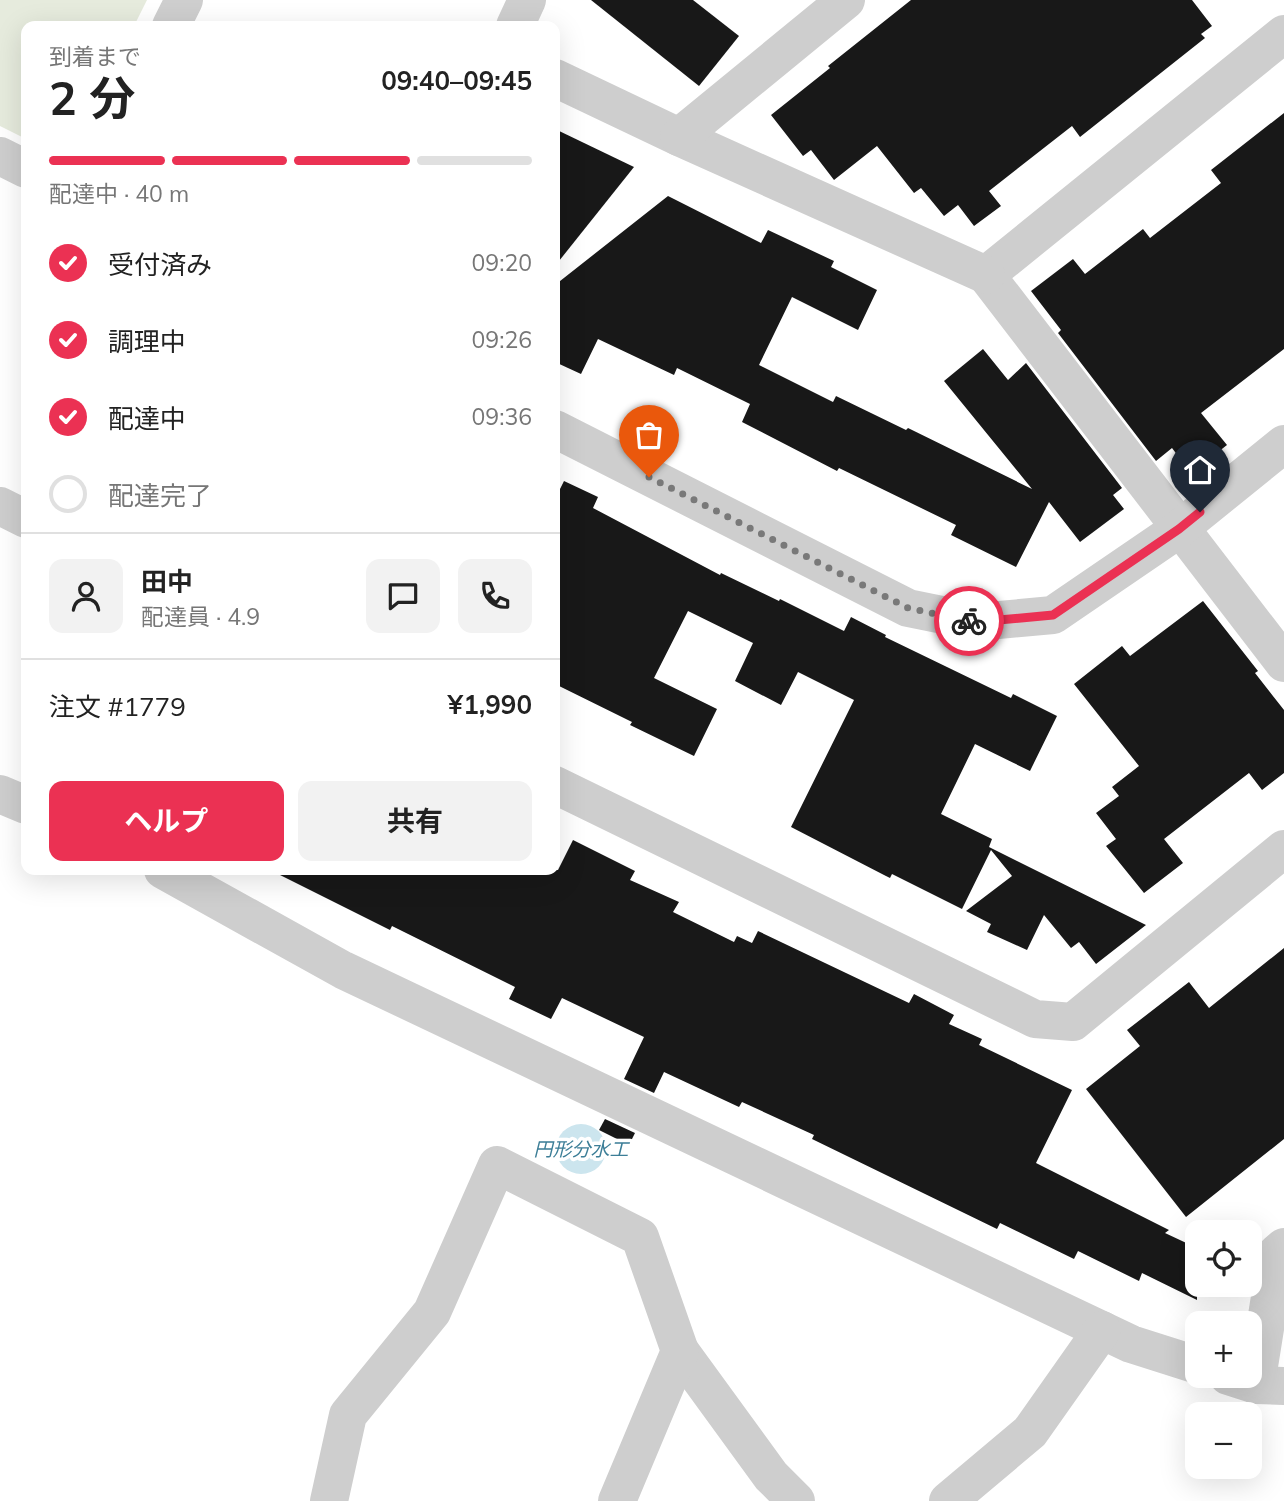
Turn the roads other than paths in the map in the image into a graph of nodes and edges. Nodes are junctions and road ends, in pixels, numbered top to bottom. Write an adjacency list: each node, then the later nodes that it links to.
1 (184, 0): 4 (street)
2 (527, 0): 5 (street)
3 (846, 0): 8 (street)
4 (174, 21)
5 (517, 21)
6 (1284, 34): 11 (street)
7 (560, 80): 8 (street)
8 (679, 137): 11 (street)
9 (0, 156): 10 (street)
10 (21, 166)
11 (986, 275): 16 (street)
12 (560, 432): 16 (street)
13 (1284, 444): 16 (street)
14 (0, 506): 15 (street)
15 (21, 516)
16 (1179, 529): 17 (street)
17 (1284, 663)
18 (560, 787): 21 (street)
19 (0, 794): 20 (street)
20 (21, 803)
21 (1284, 849)
22 (172, 875): 24 (street)
23 (1284, 1247): 25 (street)
24 (1102, 1330): 27 (street); 31 (street)
25 (1262, 1345)
26 (680, 1351): 28 (street); 29 (street); 30 (street)
27 (1185, 1361)
28 (329, 1501)
29 (617, 1501)
30 (796, 1501)
31 (948, 1501)

